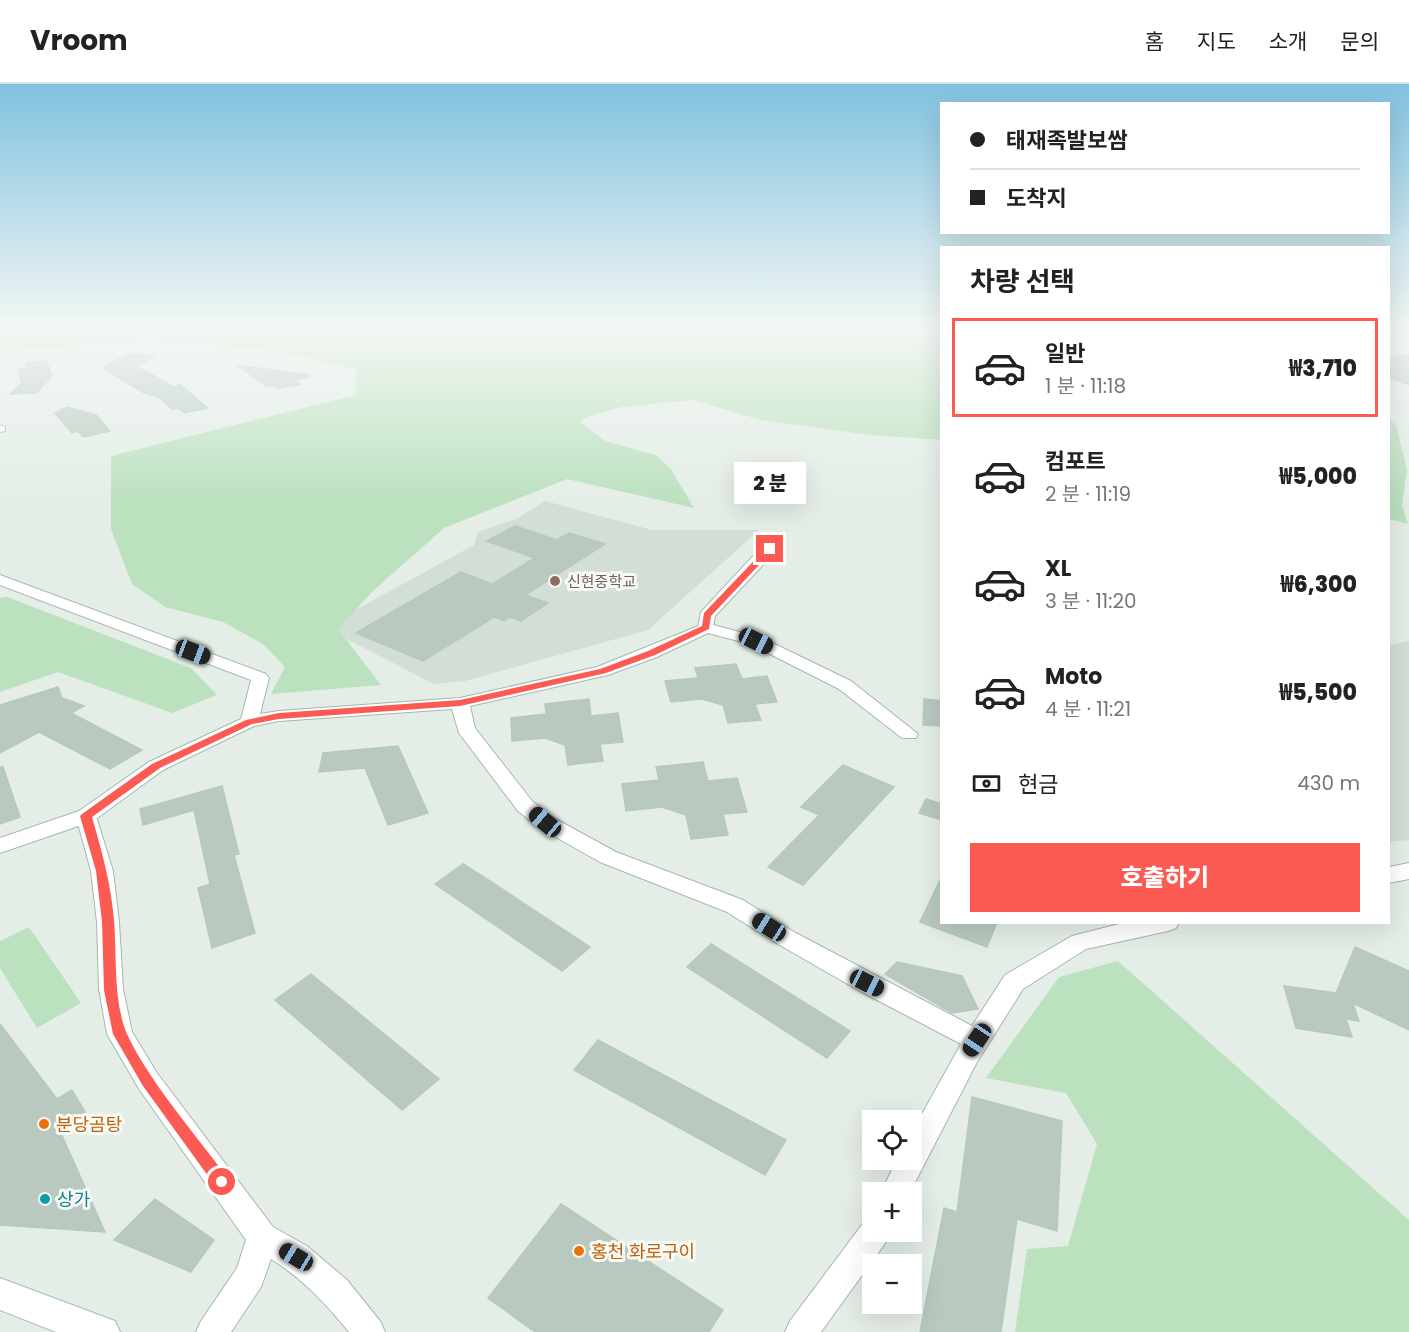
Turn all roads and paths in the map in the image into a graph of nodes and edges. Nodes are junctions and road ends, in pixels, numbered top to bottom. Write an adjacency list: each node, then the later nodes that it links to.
1 (774, 542): 3 (street)
2 (0, 580): 5 (street)
3 (706, 628): 4 (street); 6 (street)
4 (460, 703): 5 (street); 12 (street)
5 (249, 722): 7 (street)
6 (909, 734)
7 (86, 816): 8 (street); 14 (street)
8 (0, 846)
9 (1409, 871): 10 (street)
10 (1390, 875)
11 (1159, 924): 12 (street)
12 (977, 1040): 13 (street)
13 (900, 1182)
14 (262, 1237): 18 (street); 19 (street)
15 (868, 1242): 20 (street)
16 (0, 1294): 17 (street)
17 (104, 1332)
18 (212, 1332)
19 (369, 1332)
20 (801, 1332)

